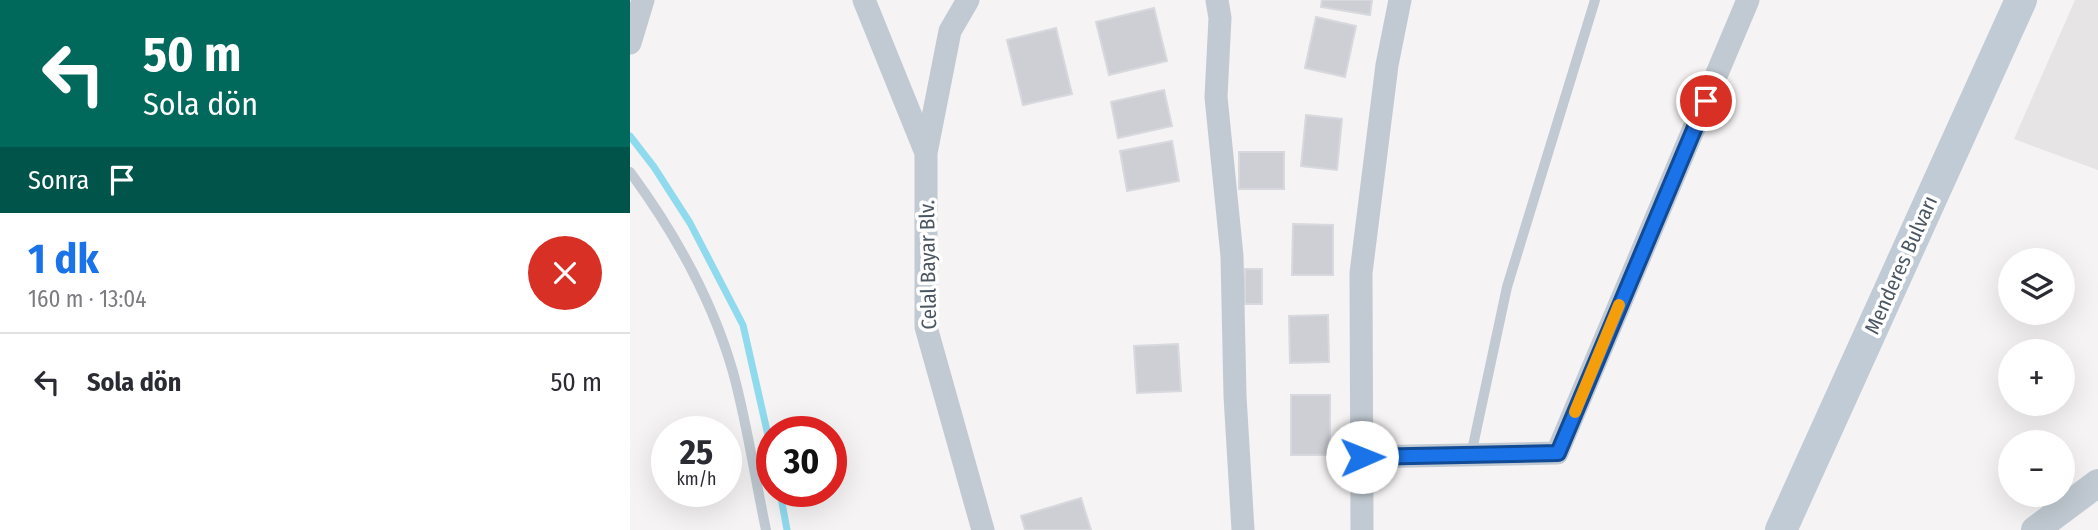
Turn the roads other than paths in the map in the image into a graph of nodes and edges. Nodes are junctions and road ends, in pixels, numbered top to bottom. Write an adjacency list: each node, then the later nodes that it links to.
1 (643, 0): 9 (street)
2 (864, 0): 10 (street)
3 (968, 0): 10 (street, Celal Bayar Blv.)
4 (1217, 0): 17 (street)
5 (1400, 0): 13 (street)
6 (1595, 0): 12 (lane)
7 (1748, 0): 12 (street)
8 (2021, 0): 19 (main road, Menderes Bulvarı)
9 (630, 43)
10 (926, 153): 16 (street, Celal Bayar Blv.)
11 (630, 173): 15 (lane)
12 (1471, 455): 13 (street)
13 (1362, 457): 18 (street)
14 (2098, 483): 20 (street)
15 (765, 530)
16 (983, 530)
17 (1243, 530)
18 (1362, 530)
19 (1781, 530)
20 (2035, 530)

